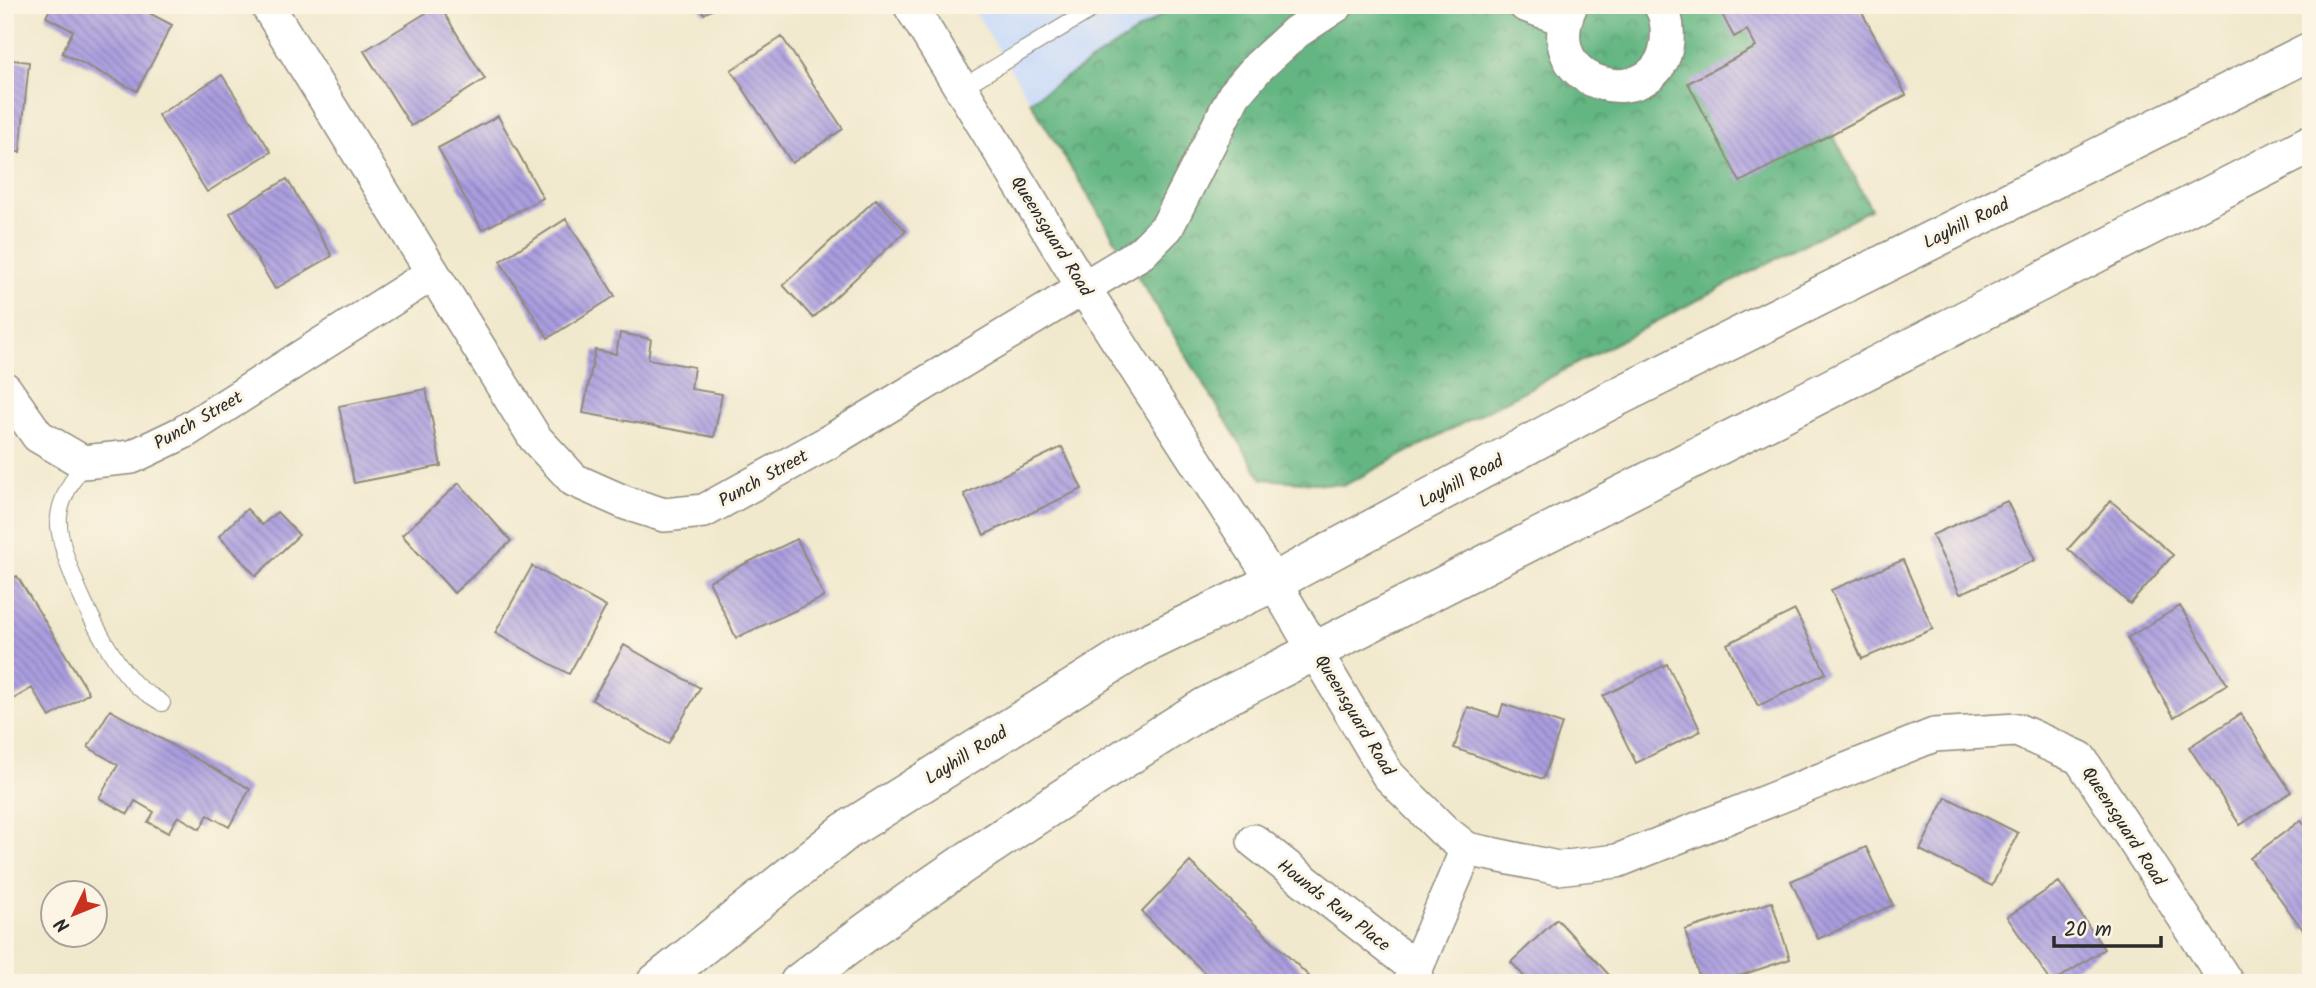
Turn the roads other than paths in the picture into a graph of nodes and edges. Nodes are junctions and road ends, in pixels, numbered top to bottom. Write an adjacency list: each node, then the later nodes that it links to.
1 (267, 5): 11 (street, Punch Street)
2 (910, 5): 9 (street, Queensguard Road)
3 (1100, 5): 9 (lane)
4 (1337, 5): 12 (street, Punch Street)
5 (1525, 5): 7 (street)
6 (1660, 5): 7 (street)
7 (1568, 12)
8 (2311, 51): 15 (main road, Layhill Road)
9 (961, 88): 12 (street, Queensguard Road)
10 (2311, 144): 16 (main road)
11 (433, 273): 12 (street, Punch Street); 14 (street, Punch Street)
12 (1085, 290): 15 (street, Queensguard Road)
13 (5, 389): 14 (street)
14 (83, 462): 17 (lane)
15 (1274, 582): 16 (street, Queensguard Road); 21 (main road, Layhill Road)
16 (1314, 649): 19 (street, Queensguard Road); 22 (main road)
17 (162, 703)
18 (1254, 841): 20 (street, Hounds Run Place)
19 (1467, 849): 20 (street); 23 (street, Queensguard Road)
20 (1412, 975)
21 (656, 983)
22 (799, 983)
23 (2227, 983)

